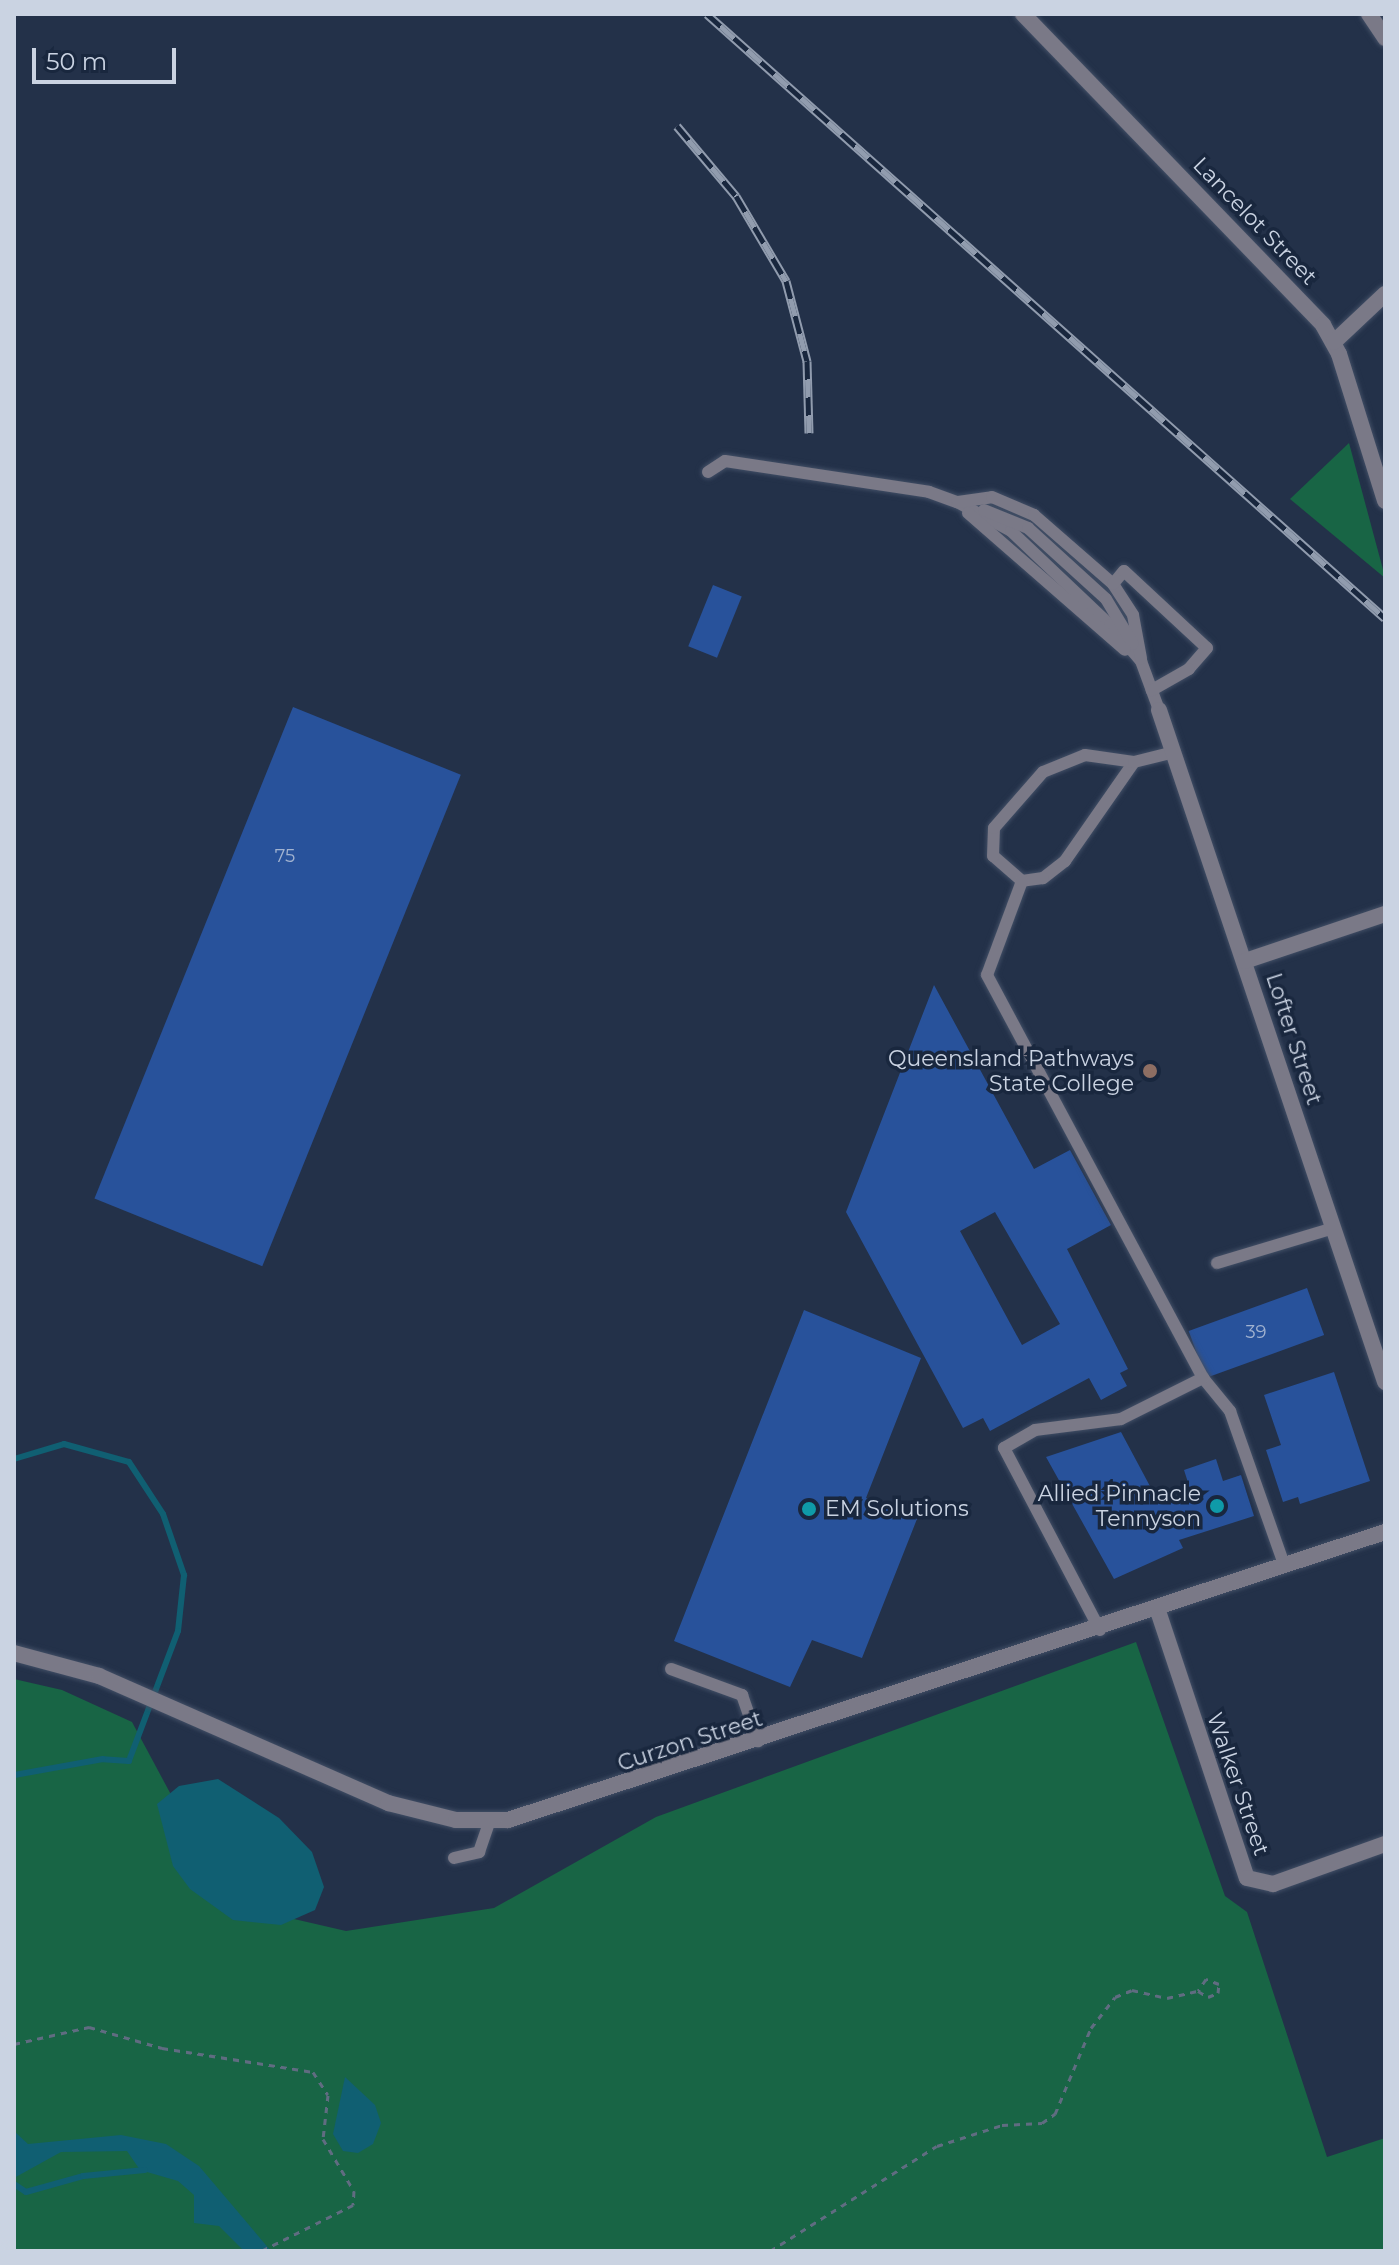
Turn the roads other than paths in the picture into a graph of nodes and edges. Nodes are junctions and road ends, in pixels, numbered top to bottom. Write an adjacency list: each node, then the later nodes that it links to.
1 (1023, 14): 5 (street, Lancelot Street)
2 (1369, 14): 3 (street)
3 (1385, 38)
4 (1385, 294): 5 (street)
5 (1334, 342): 7 (street, Lancelot Street)
6 (708, 472): 8 (lane)
7 (1385, 501)
8 (957, 502): 9 (lane); 10 (lane)
9 (1113, 584): 10 (lane); 11 (lane)
10 (1141, 661): 11 (lane)
11 (1152, 690): 12 (lane)
12 (1159, 710): 13 (street, Lofter Street)
13 (1174, 752): 14 (lane); 17 (street, Lofter Street)
14 (1134, 762): 15 (lane); 15 (lane)
15 (1022, 881): 20 (lane)
16 (1385, 914): 17 (street)
17 (1245, 961): 18 (street, Lofter Street)
18 (1334, 1228): 19 (lane); 21 (street, Lofter Street)
19 (1217, 1263)
20 (1203, 1378): 23 (lane); 25 (lane)
21 (1385, 1382)
22 (1385, 1532): 23 (street, Curzon Street)
23 (1285, 1567): 24 (street, Curzon Street)
24 (1158, 1611): 25 (street, Curzon Street); 30 (street, Walker Street)
25 (1100, 1630): 28 (street, Curzon Street)
26 (14, 1653): 29 (street, Curzon Street)
27 (671, 1669): 28 (lane)
28 (758, 1741): 29 (street, Curzon Street)
29 (490, 1820): 31 (lane)
30 (1385, 1844)
31 (454, 1858)

